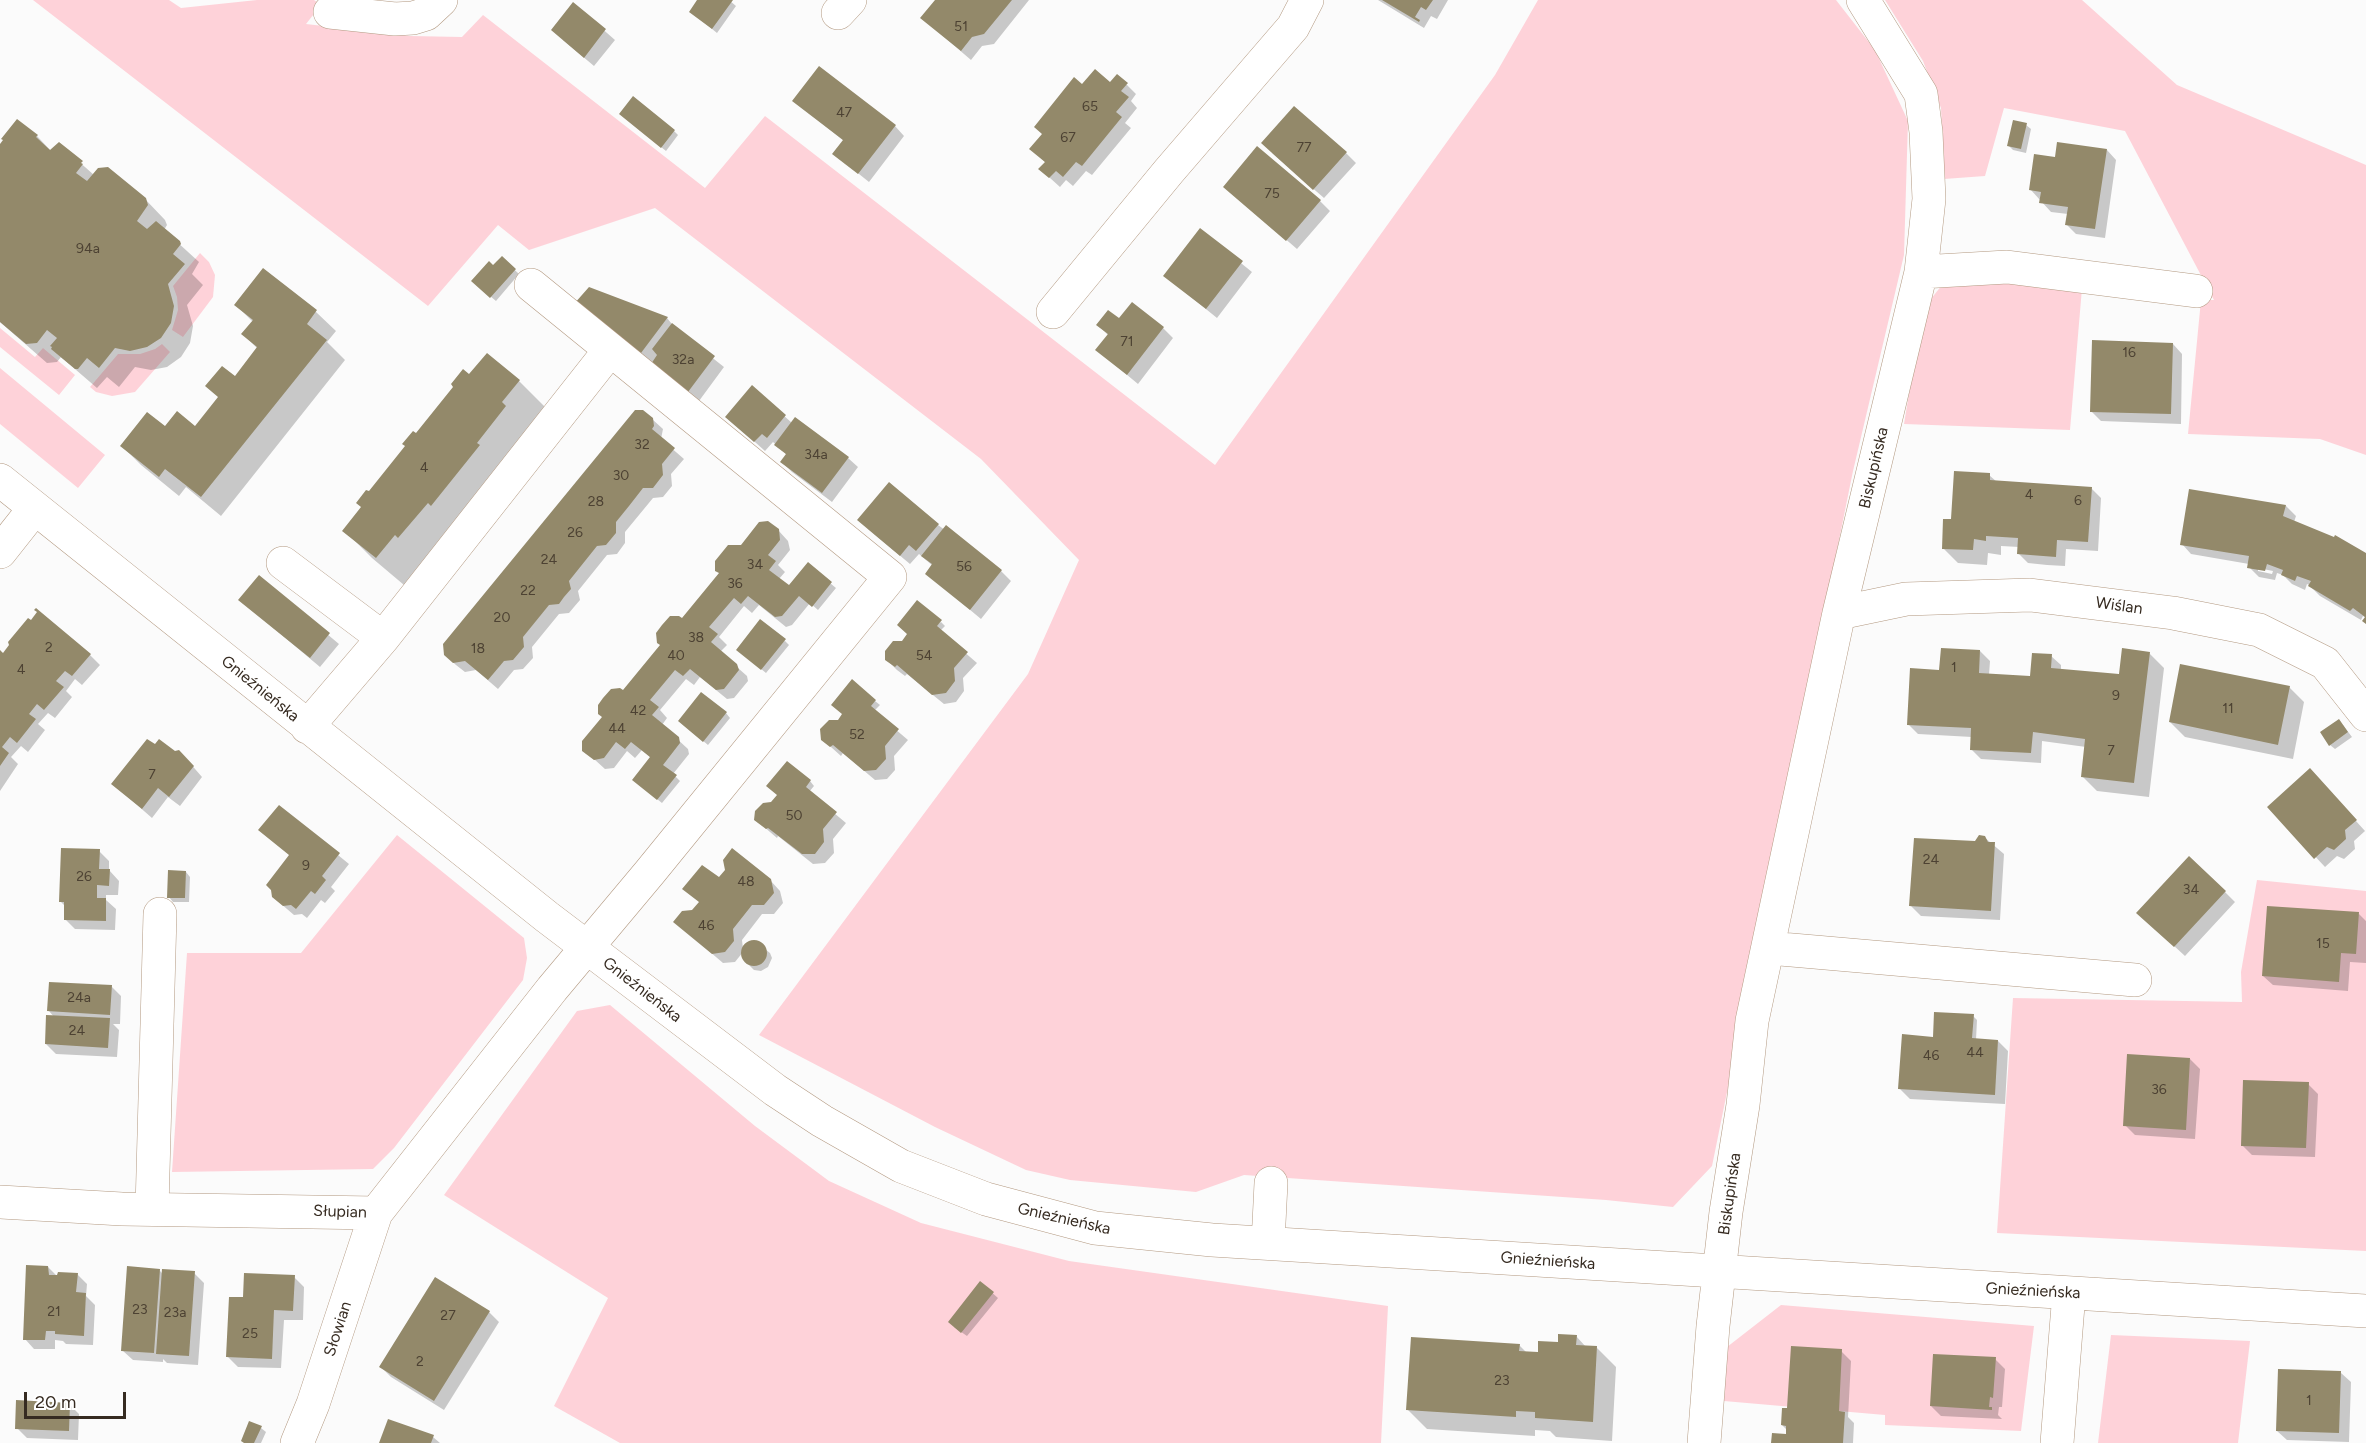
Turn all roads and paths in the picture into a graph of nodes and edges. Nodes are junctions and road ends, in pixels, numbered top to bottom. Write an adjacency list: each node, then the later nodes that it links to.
1 (441, 0): 4 (street)
2 (1307, 0): 8 (street)
3 (1863, 0): 5 (street, Biskupińska)
4 (330, 12)
5 (1921, 272): 7 (street); 14 (street, Biskupińska)
6 (531, 285): 9 (street)
7 (2196, 291)
8 (1053, 312)
9 (610, 350): 15 (street); 19 (street, Słupian)
10 (0, 480): 11 (street, Gnieźnieńska)
11 (34, 509): 12 (street); 17 (street, Gnieźnieńska)
12 (0, 552)
13 (283, 562): 15 (street)
14 (1839, 613): 16 (street, Wiślan); 20 (street, Biskupińska)
15 (383, 638): 17 (street)
16 (2366, 715)
17 (307, 727): 19 (street, Gnieźnieńska)
18 (160, 914): 24 (street)
19 (586, 947): 25 (street, Słupian); 26 (street, Gnieźnieńska)
20 (1769, 948): 21 (street); 27 (street, Biskupińska)
21 (2135, 980)
22 (1271, 1184): 26 (street)
23 (0, 1202): 24 (street, Słupian)
24 (152, 1209): 25 (street, Słupian)
25 (376, 1213): 30 (street, Słowian)
26 (1268, 1243): 27 (street, Gnieźnieńska)
27 (1720, 1272): 28 (street, Gnieźnieńska); 31 (street, Biskupińska)
28 (2069, 1293): 29 (street, Gnieźnieńska); 32 (street)
29 (2366, 1311)
30 (297, 1443)
31 (1704, 1443)
32 (2057, 1443)

